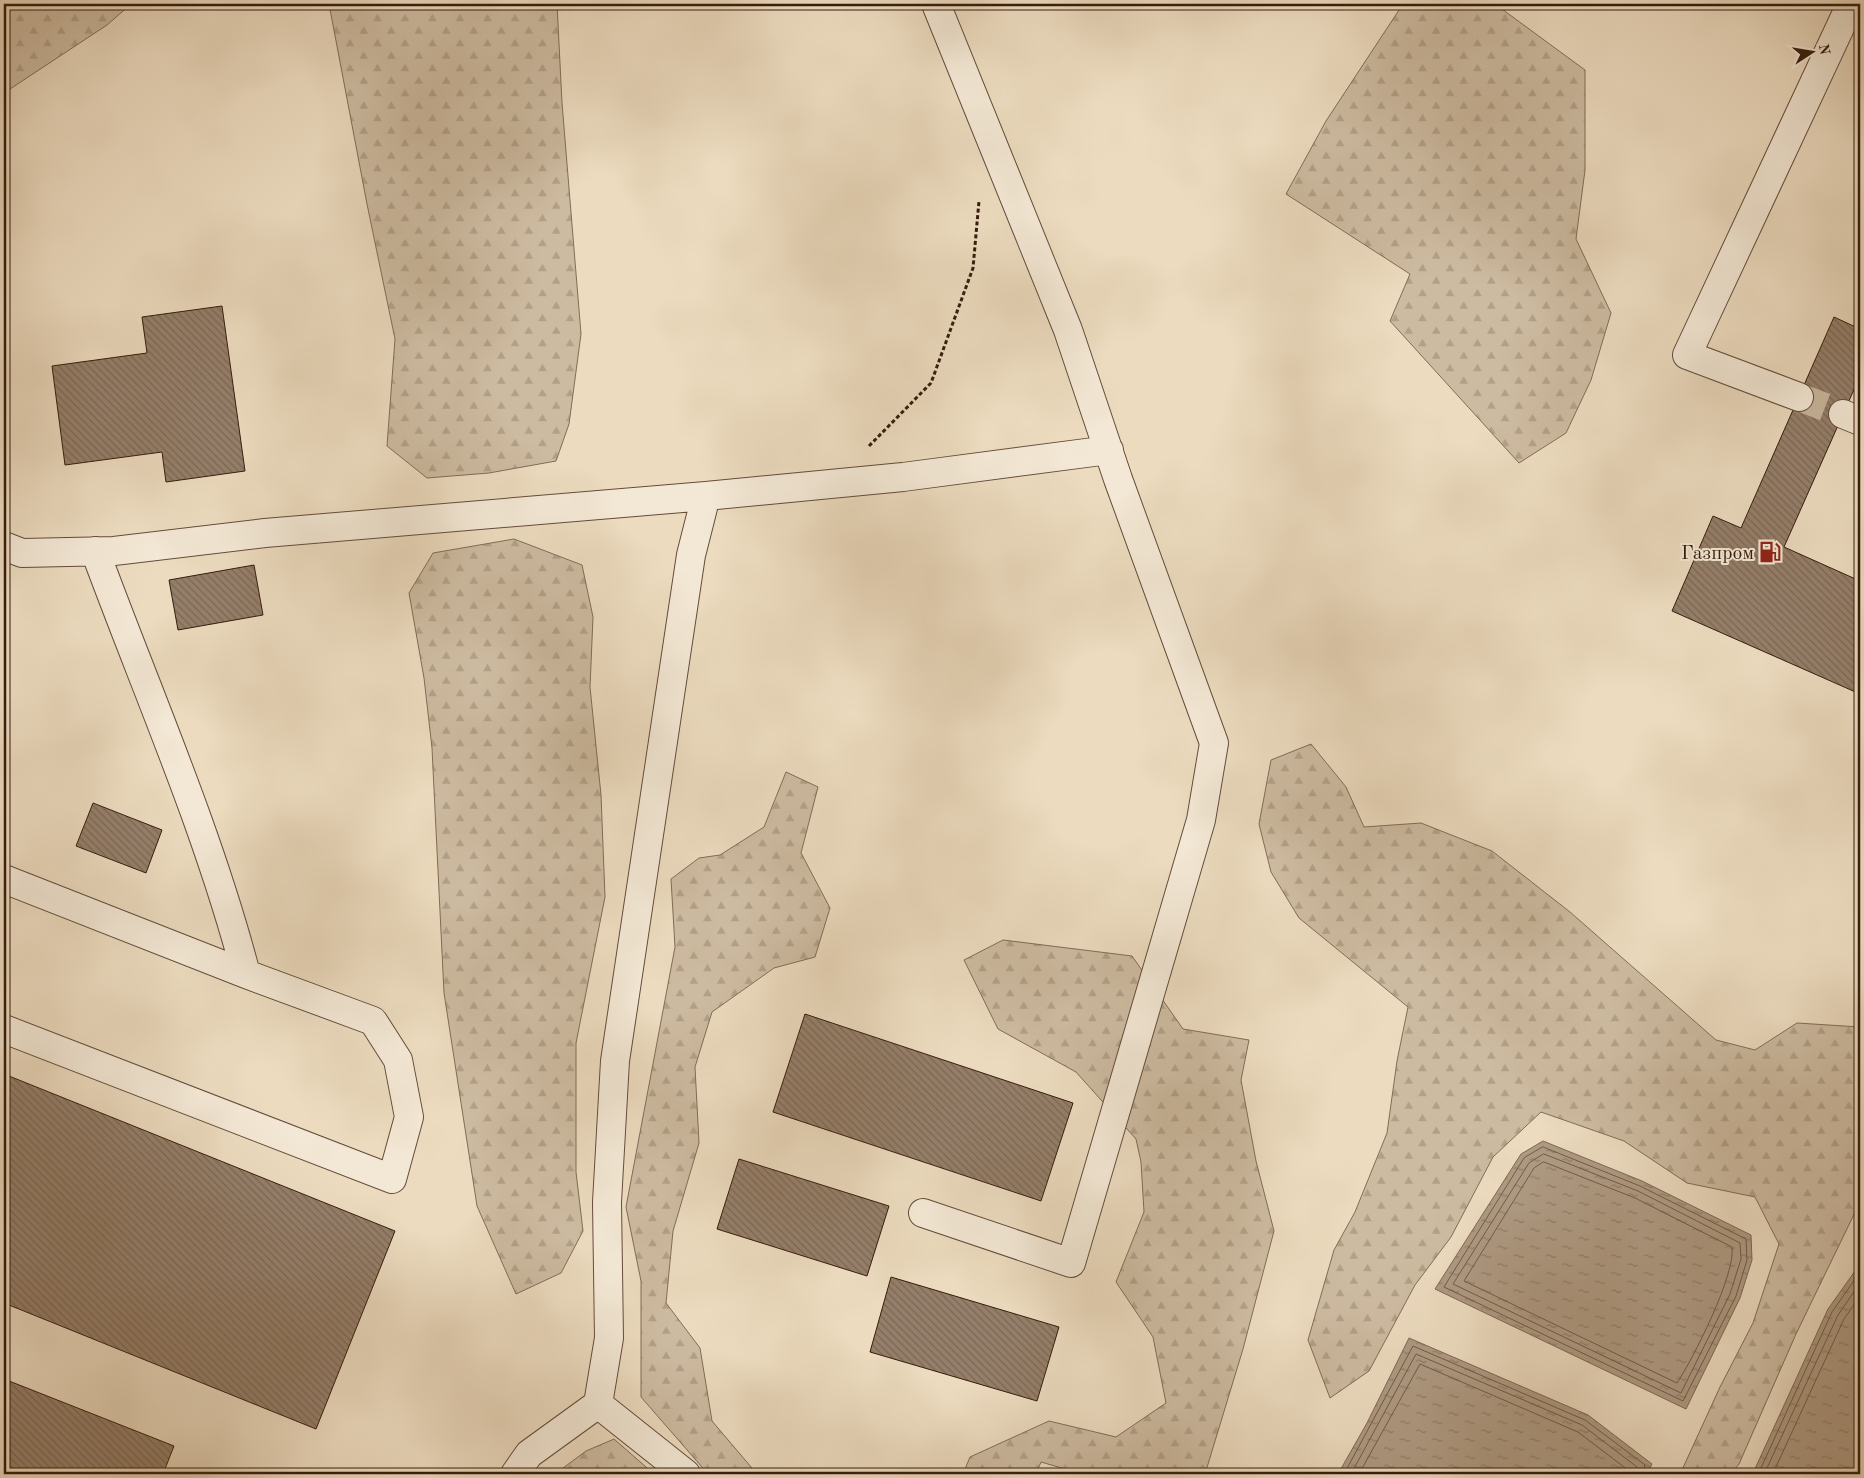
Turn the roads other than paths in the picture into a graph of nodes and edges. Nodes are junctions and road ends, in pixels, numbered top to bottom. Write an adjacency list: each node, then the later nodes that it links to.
1 (936, 4): 4 (lane)
2 (1851, 4): 3 (lane)
3 (1798, 397)
4 (1109, 450): 5 (lane); 11 (lane)
5 (706, 496): 7 (lane); 12 (lane)
6 (4, 546): 7 (lane)
7 (95, 551): 9 (lane)
8 (4, 879): 9 (lane)
9 (246, 974): 10 (lane)
10 (4, 1029)
11 (923, 1213)
12 (598, 1404): 13 (lane); 14 (lane)
13 (515, 1474)
14 (686, 1474)

